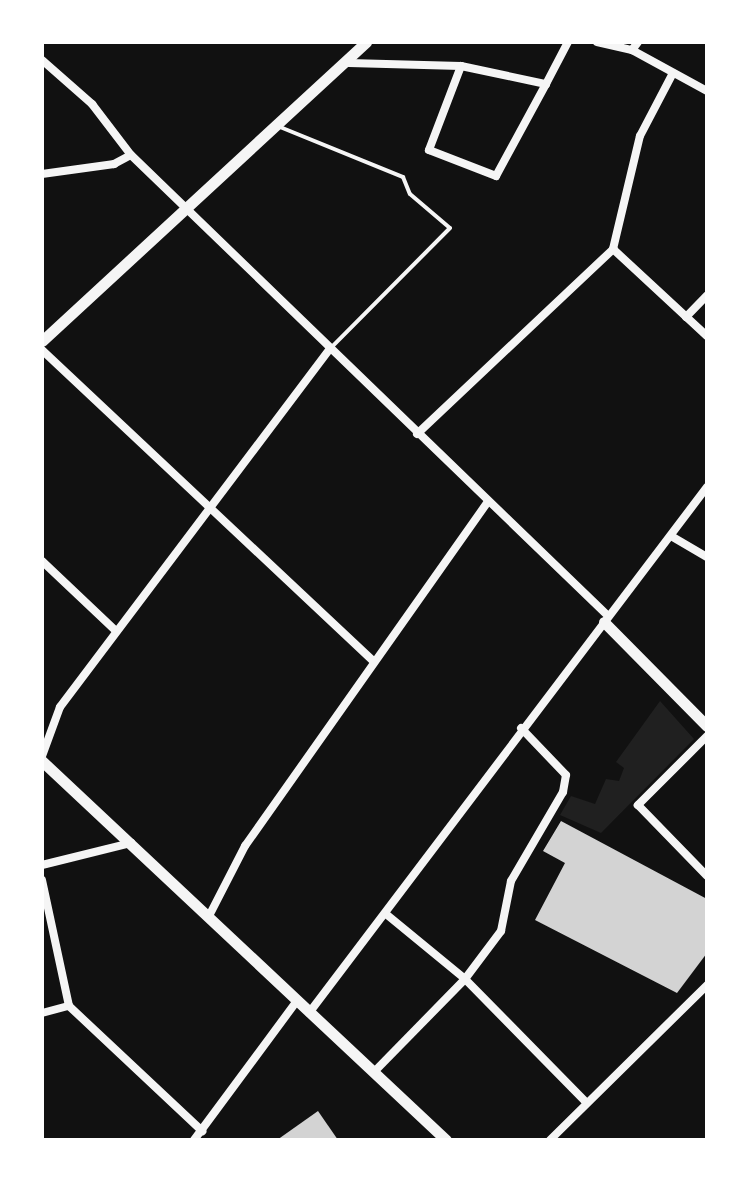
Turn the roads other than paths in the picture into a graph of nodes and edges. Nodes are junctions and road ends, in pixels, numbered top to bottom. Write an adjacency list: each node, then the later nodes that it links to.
1 (366, 42): 6 (street)
2 (568, 42): 9 (street)
3 (597, 42): 4 (street)
4 (635, 46): 8 (street)
5 (42, 60): 12 (street)
6 (349, 63): 7 (street); 11 (street)
7 (461, 66): 9 (street); 9 (street)
8 (673, 73): 10 (street); 15 (street)
9 (546, 84)
10 (707, 91)
11 (280, 127): 14 (street); 20 (lane)
12 (131, 155): 13 (street); 14 (street)
13 (42, 174)
14 (188, 211): 19 (street); 20 (street)
15 (613, 249): 17 (street); 22 (street)
16 (707, 295): 17 (street)
17 (686, 317): 18 (street)
18 (707, 336)
19 (42, 341)
20 (330, 349): 22 (street); 25 (street)
21 (42, 350): 25 (street)
22 (417, 434): 24 (street)
23 (707, 487): 26 (street)
24 (488, 501): 29 (street); 31 (street)
25 (211, 507): 30 (street); 31 (street)
26 (671, 536): 27 (street); 29 (street)
27 (707, 557)
28 (42, 561): 30 (street)
29 (606, 619): 32 (street); 33 (street)
30 (116, 631): 35 (street)
31 (373, 661): 41 (street)
32 (707, 726)
33 (521, 728): 40 (street); 42 (street)
34 (707, 736): 38 (street)
35 (42, 758): 36 (street)
36 (132, 842): 37 (street); 41 (street)
37 (42, 865)
38 (707, 876)
39 (42, 880): 45 (street)
40 (386, 914): 42 (street); 47 (street)
41 (209, 916): 44 (street)
42 (465, 979): 48 (street); 49 (street)
43 (707, 985): 49 (street)
44 (297, 1001): 47 (street); 50 (street)
45 (69, 1006): 46 (street); 50 (street)
46 (42, 1013)
47 (309, 1013): 48 (street)
48 (374, 1072): 52 (street)
49 (585, 1101): 53 (street)
50 (202, 1131): 51 (street)
51 (194, 1140)
52 (446, 1140)
53 (550, 1140)

